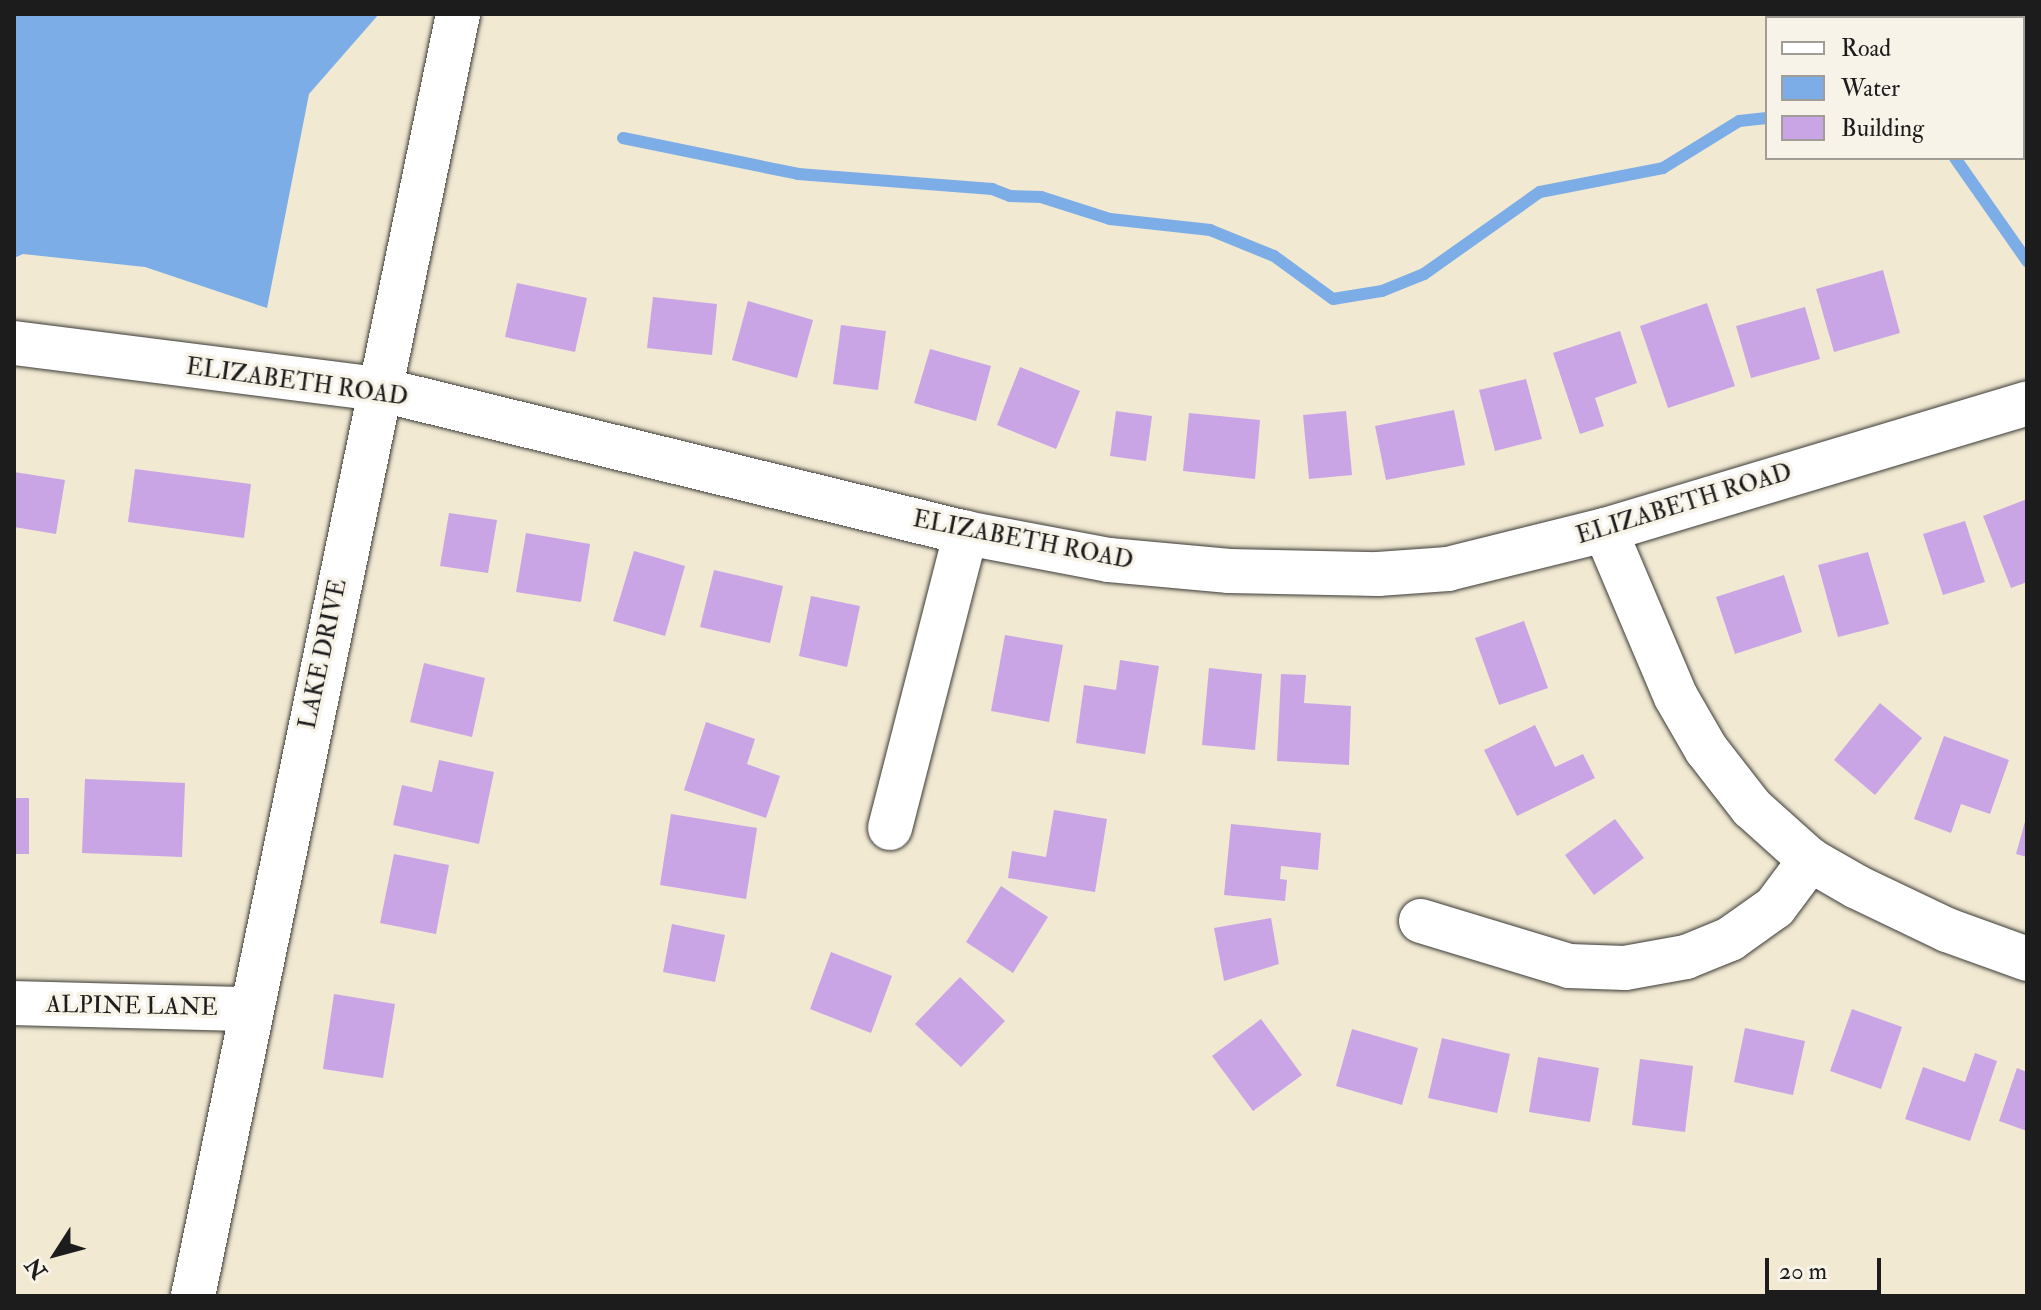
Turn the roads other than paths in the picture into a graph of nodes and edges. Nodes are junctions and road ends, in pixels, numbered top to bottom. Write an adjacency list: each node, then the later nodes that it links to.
1 (458, 14): 3 (street, LAKE DRIVE)
2 (14, 343): 3 (street, ELIZABETH ROAD)
3 (378, 389): 6 (street, ELIZABETH ROAD); 12 (street, LAKE DRIVE)
4 (2027, 403): 5 (street, ELIZABETH ROAD)
5 (1605, 530): 6 (street, ELIZABETH ROAD); 8 (street)
6 (966, 533): 7 (street)
7 (890, 828)
8 (1810, 860): 9 (street); 10 (street)
9 (1421, 921)
10 (2027, 959)
11 (14, 1003): 12 (street, ALPINE LANE)
12 (249, 1009): 13 (street, LAKE DRIVE)
13 (193, 1296)

